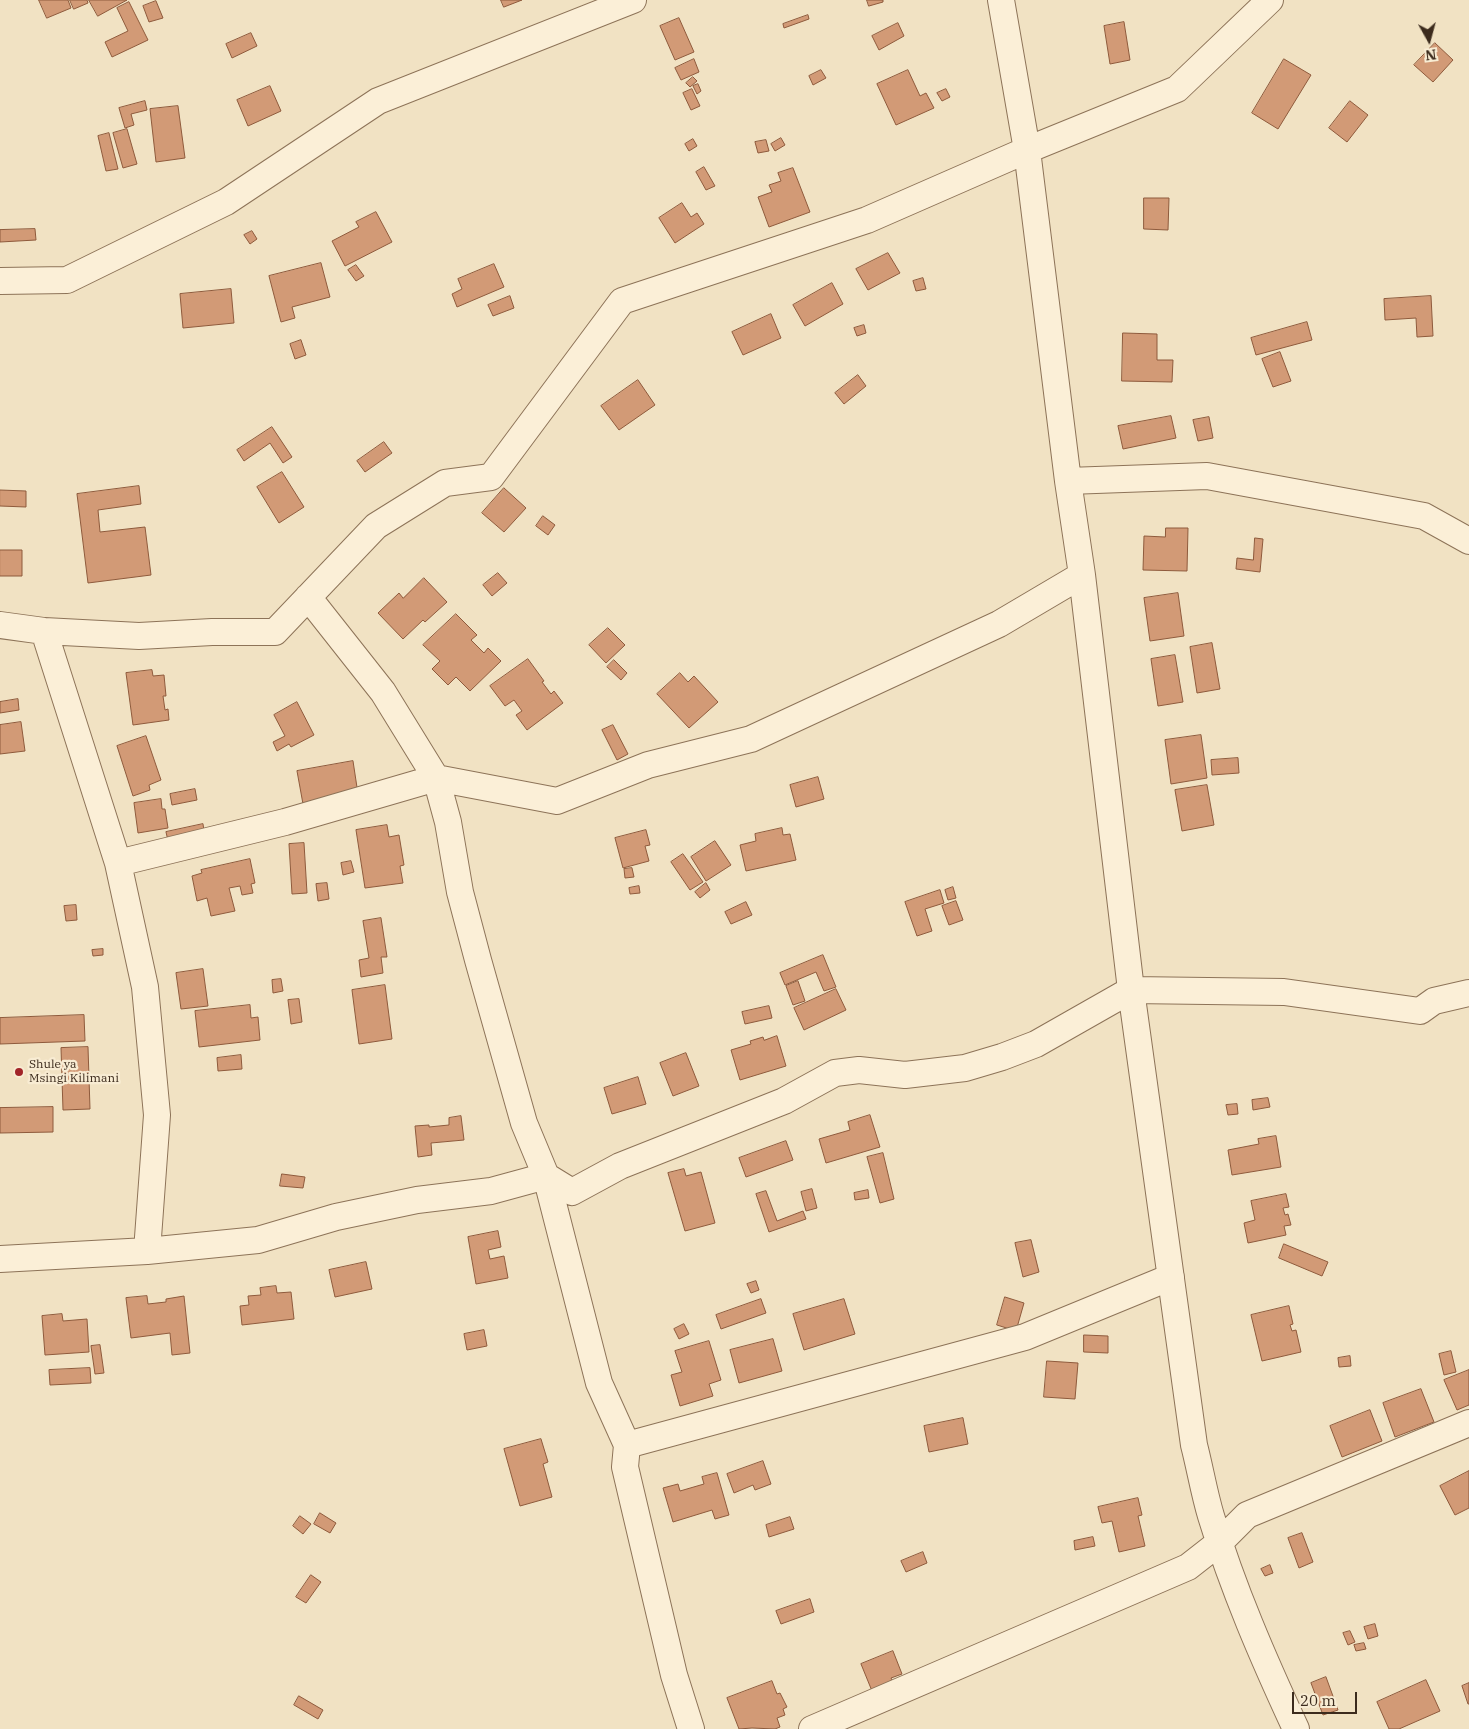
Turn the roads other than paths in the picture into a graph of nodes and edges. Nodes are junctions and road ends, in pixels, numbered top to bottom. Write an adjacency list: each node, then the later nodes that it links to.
1 (633, 0): 5 (street)
2 (1002, 0): 4 (street)
3 (1270, 0): 4 (street)
4 (1027, 150): 6 (street); 9 (street)
5 (0, 282)
6 (1068, 482): 7 (street); 8 (street)
7 (1469, 541)
8 (1082, 575): 12 (street); 14 (street)
9 (308, 597): 11 (street); 12 (street)
10 (0, 625): 11 (street)
11 (44, 631): 13 (street)
12 (436, 778): 13 (street); 16 (street)
13 (118, 863): 17 (street)
14 (1131, 990): 15 (street); 16 (street); 19 (street)
15 (1469, 993)
16 (546, 1176): 17 (street); 21 (street)
17 (147, 1251): 18 (street)
18 (0, 1259)
19 (1171, 1277): 21 (street); 22 (street)
20 (1469, 1423): 22 (street)
21 (626, 1446): 23 (street)
22 (1220, 1542): 24 (street); 25 (street)
23 (691, 1729)
24 (812, 1729)
25 (1296, 1729)

